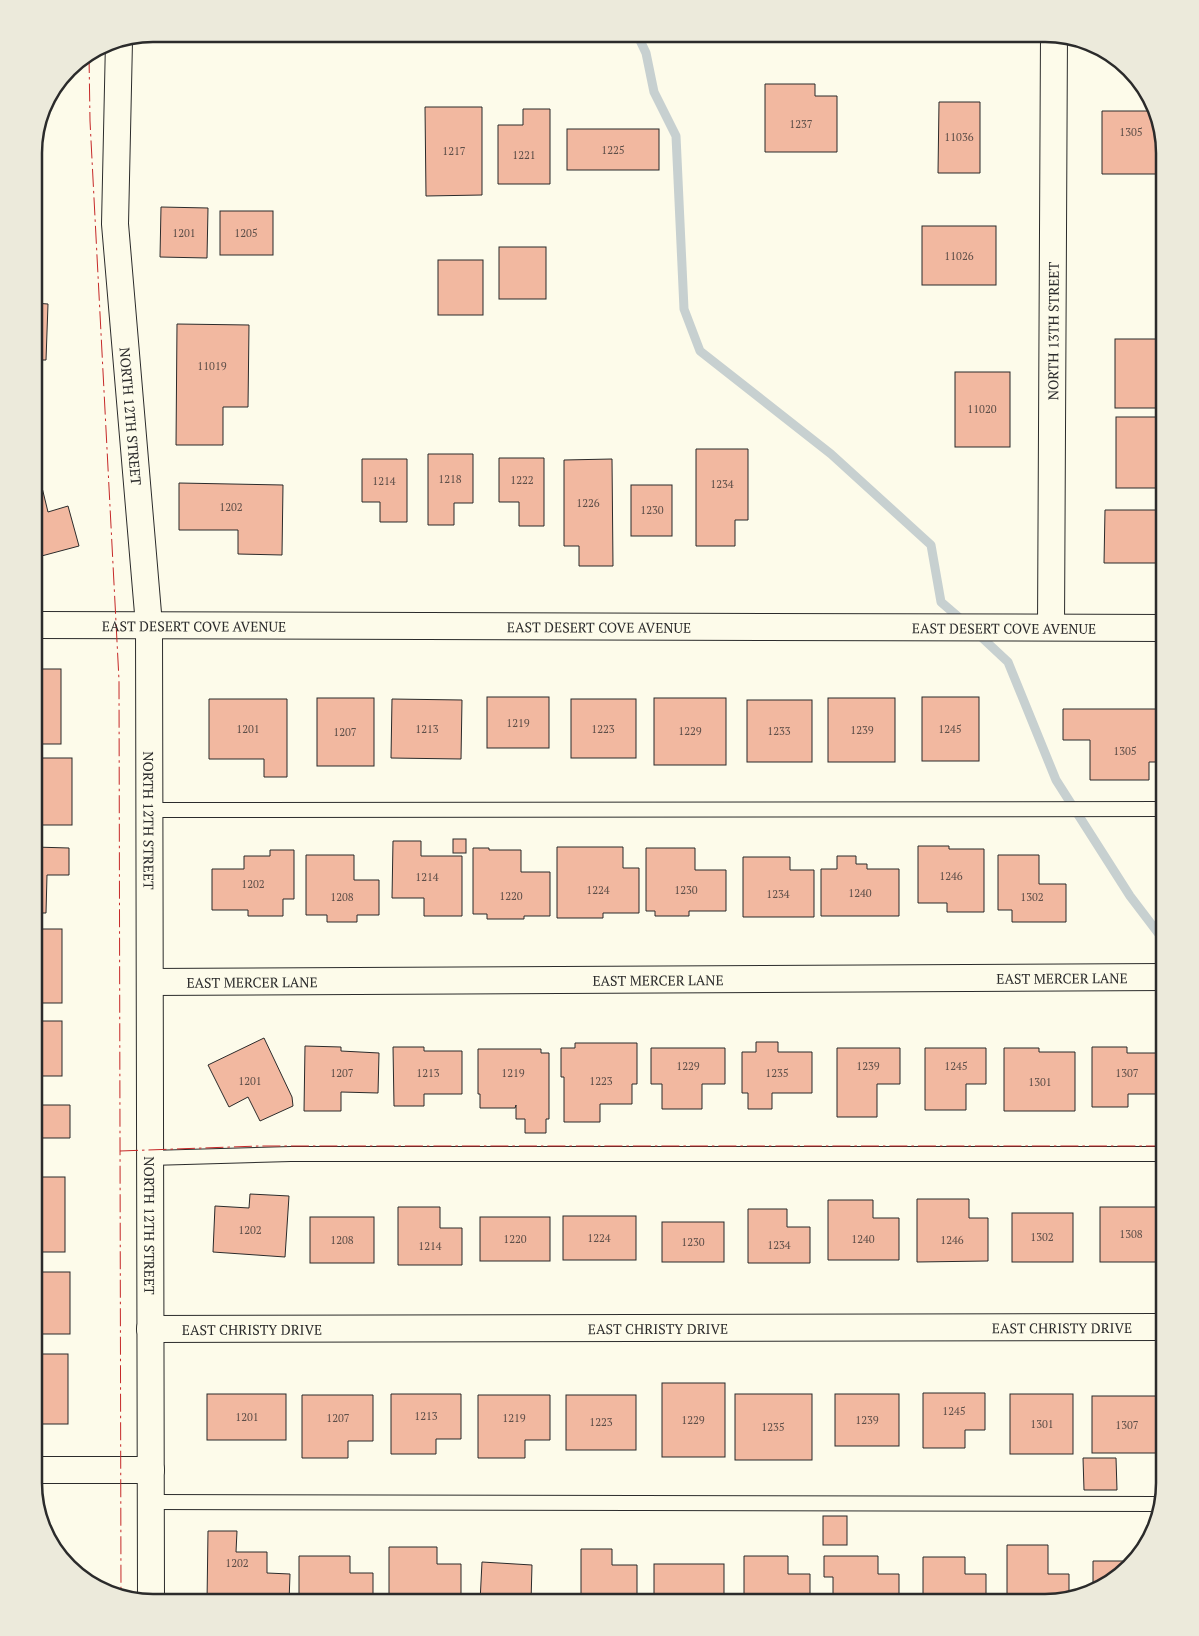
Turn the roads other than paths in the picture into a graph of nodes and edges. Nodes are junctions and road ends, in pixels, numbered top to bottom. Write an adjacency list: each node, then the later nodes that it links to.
1 (1054, 43): 5 (street, NORTH 13TH STREET)
2 (119, 48): 4 (street, NORTH 12TH STREET)
3 (43, 625): 4 (street, EAST DESERT COVE AVENUE)
4 (149, 625): 5 (street, EAST DESERT COVE AVENUE); 8 (street, NORTH 12TH STREET)
5 (1051, 627): 6 (street, EAST DESERT COVE AVENUE)
6 (1156, 628)
7 (1156, 809): 8 (lane)
8 (149, 810): 10 (street, NORTH 12TH STREET)
9 (1156, 977): 10 (street, EAST MERCER LANE)
10 (150, 982): 12 (street, NORTH 12TH STREET)
11 (1156, 1154): 12 (lane)
12 (150, 1158): 14 (street, NORTH 12TH STREET)
13 (1156, 1328): 14 (street, EAST CHRISTY DRIVE)
14 (150, 1329): 16 (street, NORTH 12TH STREET)
15 (42, 1470): 16 (street)
16 (151, 1470): 17 (street, NORTH 12TH STREET)
17 (151, 1502): 18 (lane); 19 (street, NORTH 12TH STREET)
18 (1155, 1504)
19 (151, 1593)

